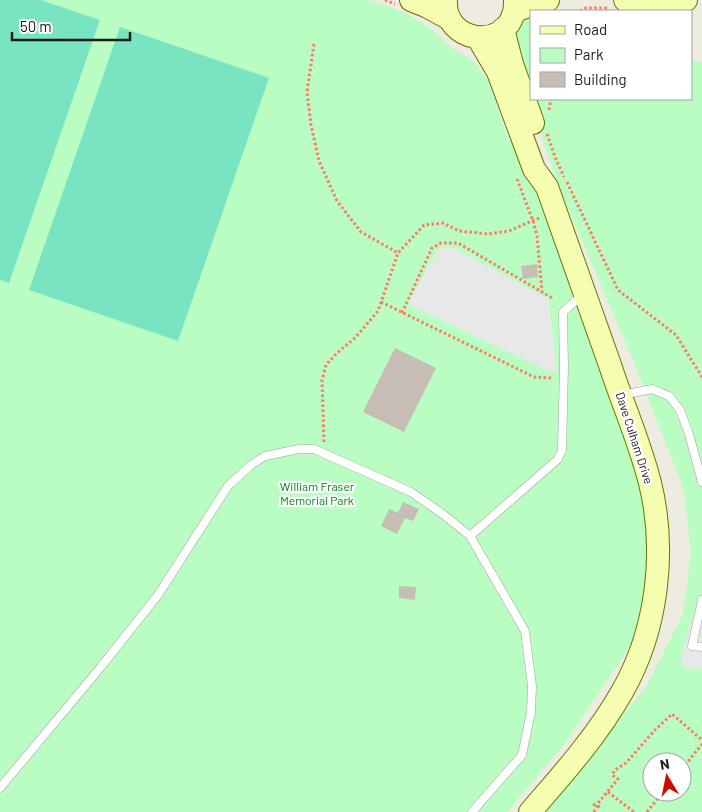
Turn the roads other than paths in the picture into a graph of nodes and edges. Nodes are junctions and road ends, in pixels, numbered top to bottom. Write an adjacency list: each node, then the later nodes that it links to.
1 (548, 0): 8 (main road)
2 (625, 0): 3 (main road)
3 (686, 0)
4 (695, 0): 5 (main road)
5 (702, 1)
6 (405, 3): 7 (main road)
7 (448, 9): 9 (main road)
8 (511, 13): 9 (main road); 10 (main road, Dave Culham Drive)
9 (478, 38): 10 (main road, Dave Culham Drive)
10 (547, 187): 11 (main road, Dave Culham Drive)
11 (584, 292): 12 (main road, Dave Culham Drive); 14 (lane)
12 (620, 396): 13 (lane); 19 (main road, Dave Culham Drive)
13 (702, 482)
14 (470, 536): 17 (lane); 18 (lane)
15 (702, 600): 16 (lane)
16 (702, 647)
17 (0, 788)
18 (472, 812)
19 (530, 812)

